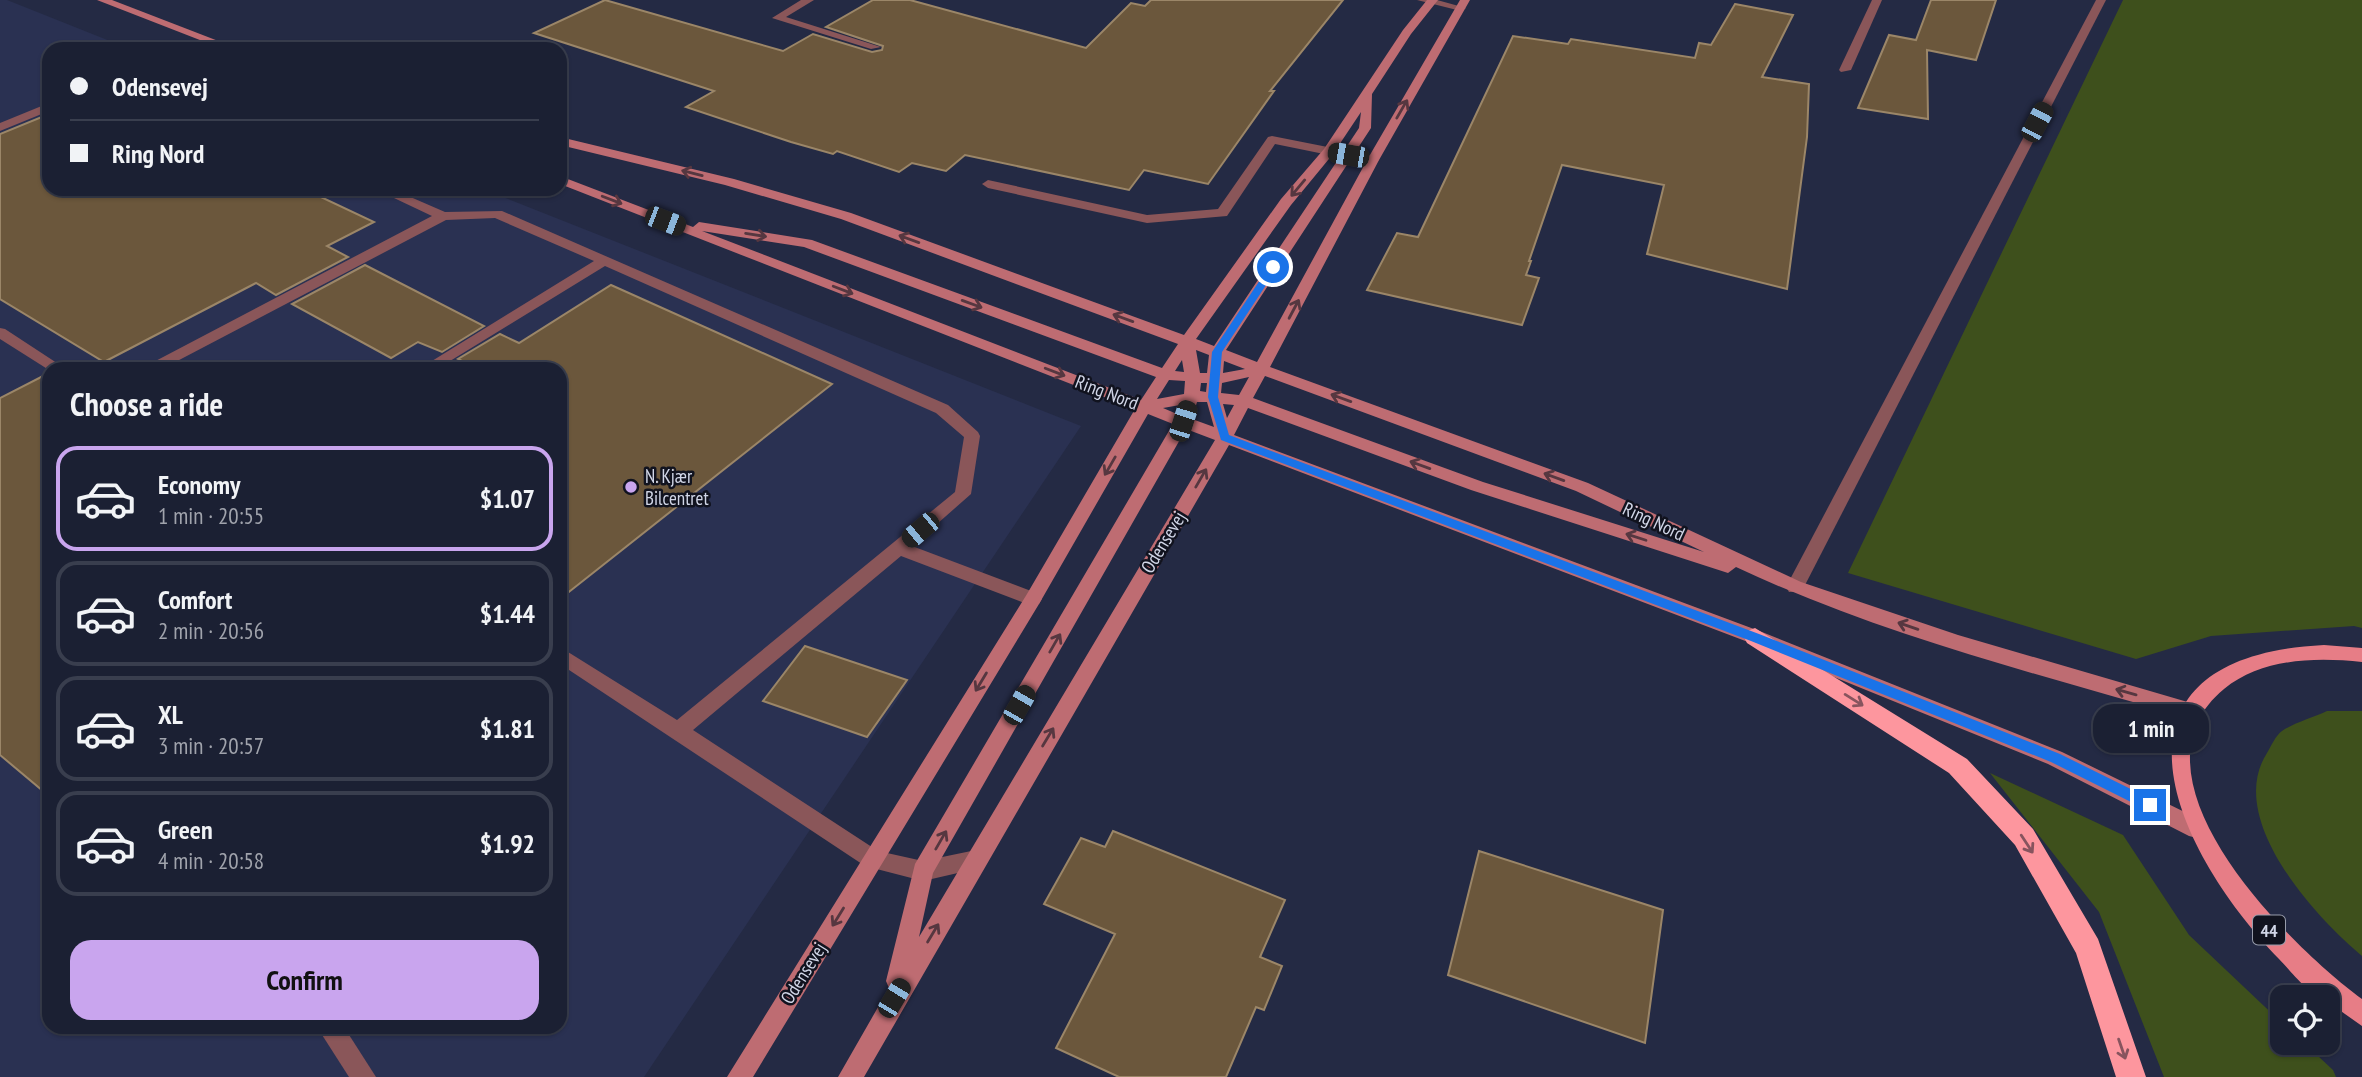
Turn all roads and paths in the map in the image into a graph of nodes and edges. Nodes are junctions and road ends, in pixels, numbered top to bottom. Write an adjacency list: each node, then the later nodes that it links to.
1 (102, 0): 7 (main road)
2 (809, 0): 8 (street)
3 (1877, 0): 9 (street)
4 (2101, 0): 40 (street)
5 (1429, 1): 6 (street); 10 (main road, Odensevej)
6 (1463, 4): 16 (main road, Odensevej, one-way to 6)
7 (214, 42)
8 (875, 47)
9 (1844, 70)
10 (1368, 94): 14 (main road, Odensevej); 15 (main road, Odensevej)
11 (42, 110): 12 (street)
12 (0, 127)
13 (567, 143): 24 (main road, Ring Nord, one-way to 13)
14 (1329, 151): 15 (street); 18 (street); 24 (main road, Odensevej, one-way to 24)
15 (1348, 155): 16 (street); 25 (main road, Odensevej)
16 (1373, 160): 29 (main road, Odensevej, one-way to 16)
17 (567, 183): 21 (main road, Ring Nord, one-way to 21)
18 (988, 184)
19 (397, 196): 20 (street)
20 (443, 216): 22 (street); 27 (street)
21 (665, 221): 30 (main road, one-way to 30); 36 (main road, Ring Nord, one-way to 36)
22 (604, 261): 28 (street); 39 (street)
23 (0, 331): 26 (street)
24 (1187, 341): 25 (main road, Ring Nord); 30 (main road, Odensevej); 31 (main road)
25 (1217, 352): 29 (main road, Ring Nord); 32 (main road)
26 (47, 362)
27 (163, 362)
28 (438, 362)
29 (1262, 369): 32 (main road); 35 (main road, Odensevej); 40 (main road, Ring Nord, one-way to 29)
30 (1165, 374): 31 (main road); 36 (main road, Odensevej)
31 (1192, 377): 32 (main road); 34 (main road)
32 (1213, 378): 33 (main road)
33 (1213, 397): 34 (main road); 35 (main road); 38 (main road)
34 (1190, 398): 36 (main road); 37 (main road)
35 (1245, 401): 38 (main road, Odensevej); 40 (main road, one-way to 35)
36 (1144, 407): 37 (main road, Ring Nord); 41 (main road, Odensevej, one-way to 41)
37 (1183, 421): 38 (main road, Ring Nord); 50 (main road, one-way to 37)
38 (1225, 438): 42 (main road, Ring Nord); 49 (main road, Odensevej, one-way to 38)
39 (899, 548): 41 (street); 46 (street)
40 (1795, 587): 45 (main road, Ring Nord, one-way to 40)
41 (1033, 598): 48 (main road, Odensevej, one-way to 48)
42 (1755, 638): 47 (main road, Ring Nord); 57 (highway, one-way to 57)
43 (2362, 655): 45 (main road, 44)
44 (567, 659): 46 (street)
45 (2191, 711): 47 (main road, 44)
46 (677, 732): 48 (street)
47 (2197, 829): 52 (main road, 44)
48 (873, 859): 50 (street); 55 (main road, Odensevej, one-way to 55)
49 (976, 860): 50 (street); 51 (main road, Odensevej, one-way to 49)
50 (923, 871): 51 (main road)
51 (894, 998): 56 (main road, Odensevej)
52 (2362, 1014)
53 (334, 1034): 54 (street)
54 (365, 1077)
55 (739, 1077)
56 (850, 1077)
57 (2131, 1077)

